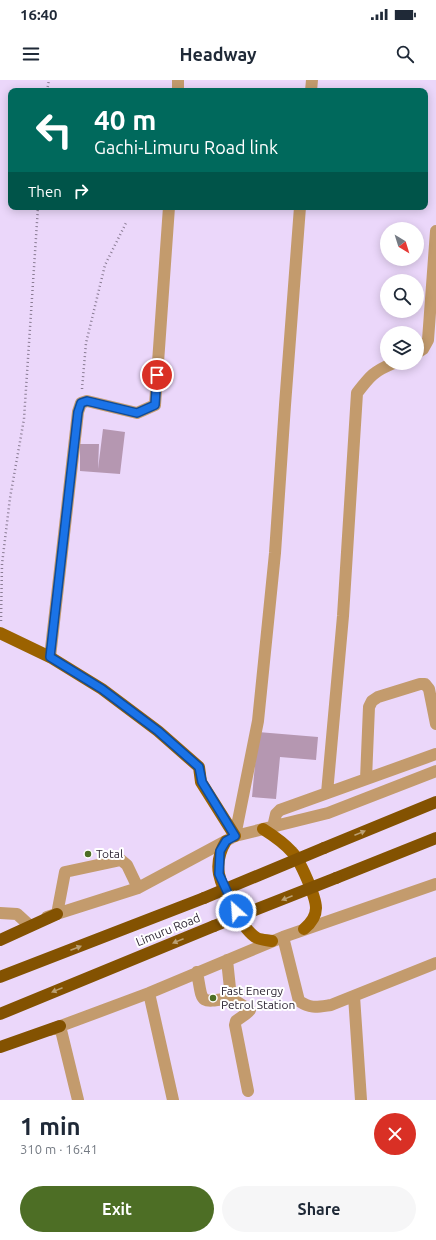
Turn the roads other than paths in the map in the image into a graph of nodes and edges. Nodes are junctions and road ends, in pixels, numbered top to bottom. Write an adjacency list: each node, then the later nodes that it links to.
1 (169, 210): 7 (street)
2 (300, 210): 16 (street)
3 (436, 231): 4 (street)
4 (424, 348)
5 (380, 369): 12 (street)
6 (0, 634): 7 (main road)
7 (50, 657): 16 (main road)
8 (436, 724): 11 (street)
9 (436, 754): 11 (street)
10 (436, 770): 14 (street)
11 (366, 778): 12 (street)
12 (327, 793): 14 (street)
13 (436, 802): 29 (highway, Limuru Road, one-way to 13, bridge)
14 (268, 828): 16 (street); 22 (main road)
15 (436, 838): 33 (highway, Limuru Road, one-way to 33, bridge)
16 (230, 839): 18 (street); 24 (main road)
17 (436, 884): 22 (street)
18 (138, 888): 20 (street); 20 (street)
19 (0, 913): 21 (street)
20 (57, 914): 21 (street); 25 (highway)
21 (29, 925): 23 (street)
22 (304, 929): 24 (street)
23 (0, 937)
24 (277, 939): 26 (street); 31 (street)
25 (0, 940)
26 (227, 960): 28 (street); 32 (street)
27 (436, 963): 31 (street)
28 (198, 972): 30 (street); 32 (street)
29 (0, 977)
30 (149, 993): 34 (street); 39 (street)
31 (354, 996): 40 (street)
32 (231, 998): 37 (street)
33 (0, 1014)
34 (60, 1026): 35 (highway); 36 (street); 38 (street)
35 (0, 1047)
36 (0, 1052)
37 (248, 1091)
38 (78, 1100)
39 (173, 1100)
40 (361, 1100)

